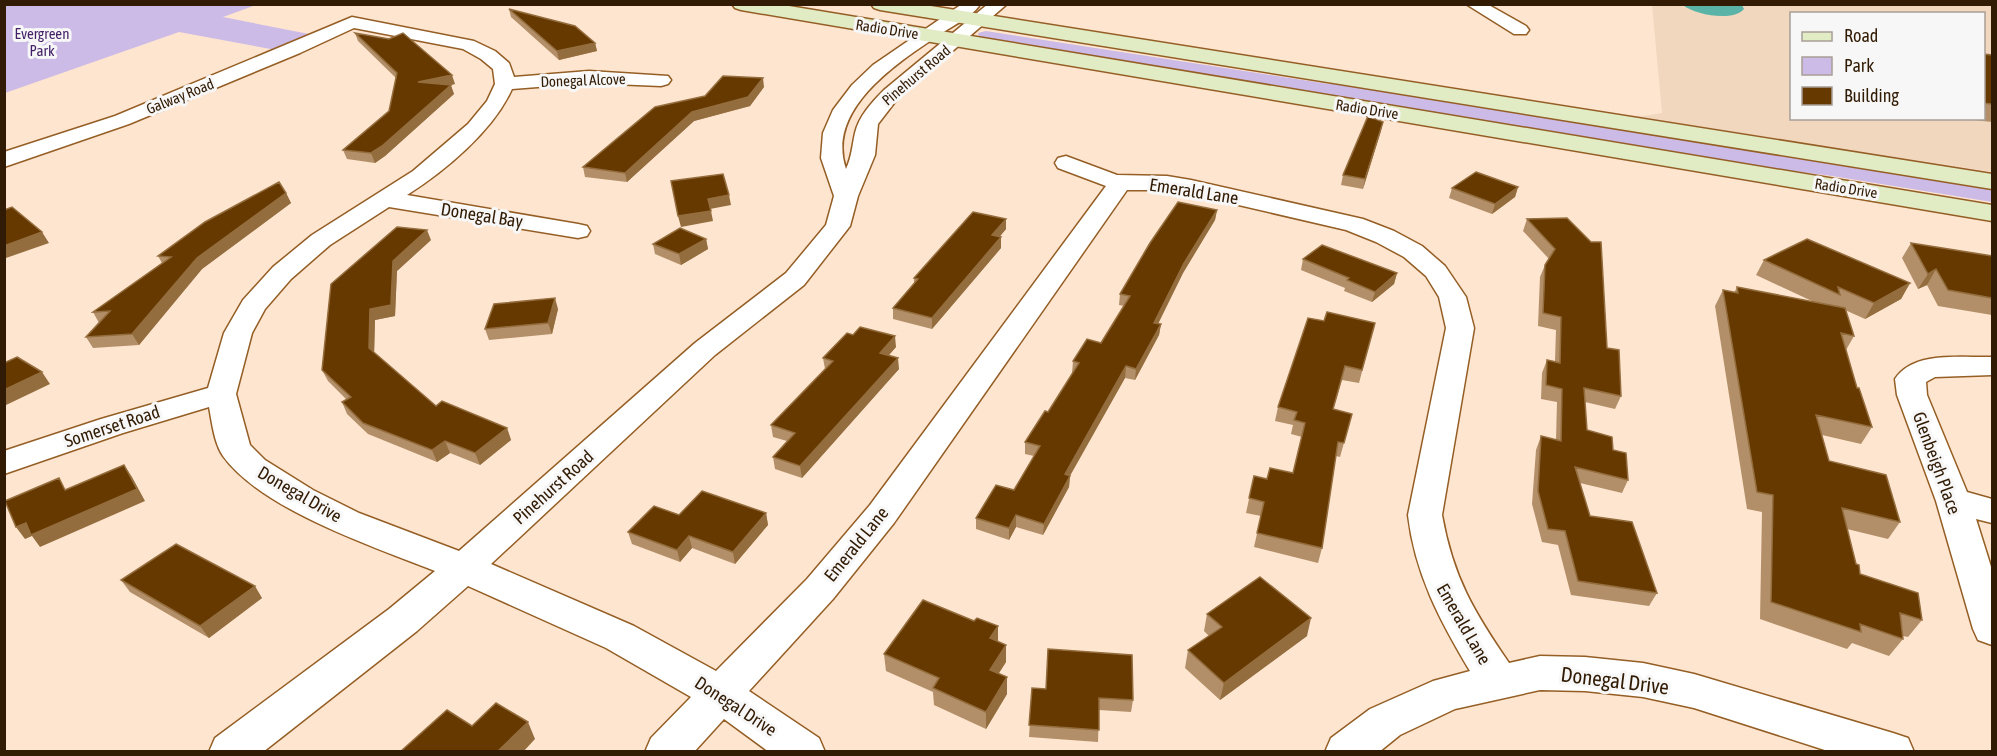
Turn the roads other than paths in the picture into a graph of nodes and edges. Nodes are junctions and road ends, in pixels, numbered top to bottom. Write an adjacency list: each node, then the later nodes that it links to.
1 (741, 4): 7 (main road, Radio Drive)
2 (880, 4): 5 (main road, Radio Drive)
3 (999, 4): 5 (street, Pinehurst Road)
4 (1474, 4): 6 (street)
5 (967, 21): 7 (main road, Radio Drive); 12 (main road, Radio Drive); 14 (street, Pinehurst Road); 16 (main road, Radio Drive)
6 (1521, 30)
7 (928, 36): 14 (street, Pinehurst Road)
8 (661, 80): 9 (street, Donegal Alcove)
9 (506, 84): 10 (street, Galway Road); 15 (street, Donegal Drive)
10 (4, 160)
11 (1066, 163): 13 (street)
12 (1992, 182)
13 (1120, 183): 19 (street, Emerald Lane); 28 (street, Emerald Lane)
14 (846, 196): 25 (street, Pinehurst Road)
15 (385, 199): 17 (street, Donegal Bay); 21 (street, Donegal Drive)
16 (1992, 213)
17 (578, 231)
18 (1449, 247): 19 (street)
19 (1421, 257): 27 (street, Emerald Lane)
20 (1992, 366): 23 (street, Glenbeigh Place)
21 (221, 394): 22 (street, Somerset Road); 25 (street, Donegal Drive)
22 (4, 464)
23 (1953, 501): 24 (street); 26 (street, Glenbeigh Place)
24 (1992, 511)
25 (464, 568): 28 (street, Donegal Drive); 29 (street, Pinehurst Road)
26 (1992, 629)
27 (1498, 680): 32 (street, Donegal Drive); 33 (street, Donegal Drive)
28 (721, 694): 30 (street, Emerald Lane); 31 (street, Donegal Drive)
29 (230, 752)
30 (666, 752)
31 (804, 752)
32 (1346, 752)
33 (1893, 752)

